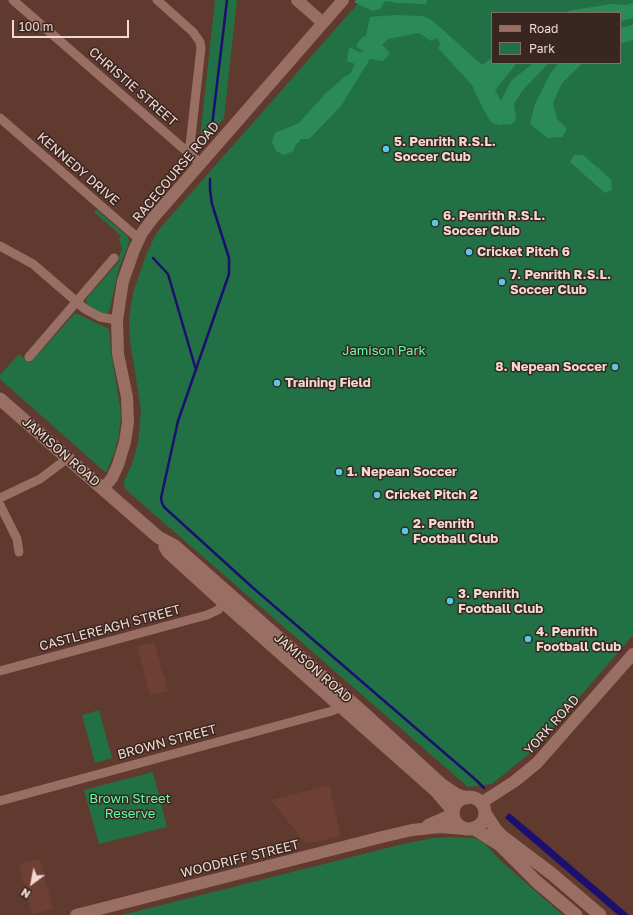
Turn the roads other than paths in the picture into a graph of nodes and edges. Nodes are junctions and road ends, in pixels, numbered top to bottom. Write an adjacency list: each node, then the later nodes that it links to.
1 (13, 0): 7 (street, CHRISTIE STREET)
2 (157, 0): 7 (street)
3 (297, 0): 5 (street)
4 (343, 0): 5 (street, RACECOURSE ROAD)
5 (323, 23): 8 (street, RACECOURSE ROAD)
6 (0, 118): 9 (street, KENNEDY DRIVE)
7 (189, 154): 8 (street, CHRISTIE STREET)
8 (200, 163): 9 (street, RACECOURSE ROAD)
9 (139, 239): 13 (street, RACECOURSE ROAD)
10 (0, 246): 12 (street)
11 (114, 258): 12 (street)
12 (77, 302): 13 (street); 14 (street)
13 (116, 320): 17 (street, RACECOURSE ROAD)
14 (30, 357)
15 (0, 399): 16 (main road, JAMISON ROAD)
16 (68, 458): 17 (main road, JAMISON ROAD); 18 (street)
17 (104, 489): 20 (main road, JAMISON ROAD)
18 (0, 498)
19 (0, 505): 21 (street)
20 (158, 537): 22 (main road, JAMISON ROAD); 26 (main road, JAMISON ROAD)
21 (19, 552)
22 (224, 603): 24 (street, CASTLEREAGH STREET); 25 (main road, JAMISON ROAD)
23 (633, 654): 28 (street, YORK ROAD)
24 (0, 671)
25 (341, 707): 27 (street, BROWN STREET); 29 (main road, JAMISON ROAD)
26 (467, 798): 28 (main road); 29 (main road)
27 (0, 801)
28 (483, 808): 30 (main road); 34 (main road)
29 (453, 812): 30 (main road); 31 (street, WOODRIFF STREET)
30 (469, 828): 31 (street, WOODRIFF STREET); 33 (main road)
31 (412, 830): 32 (street, WOODRIFF STREET)
32 (76, 915)
33 (576, 915)
34 (600, 915)

